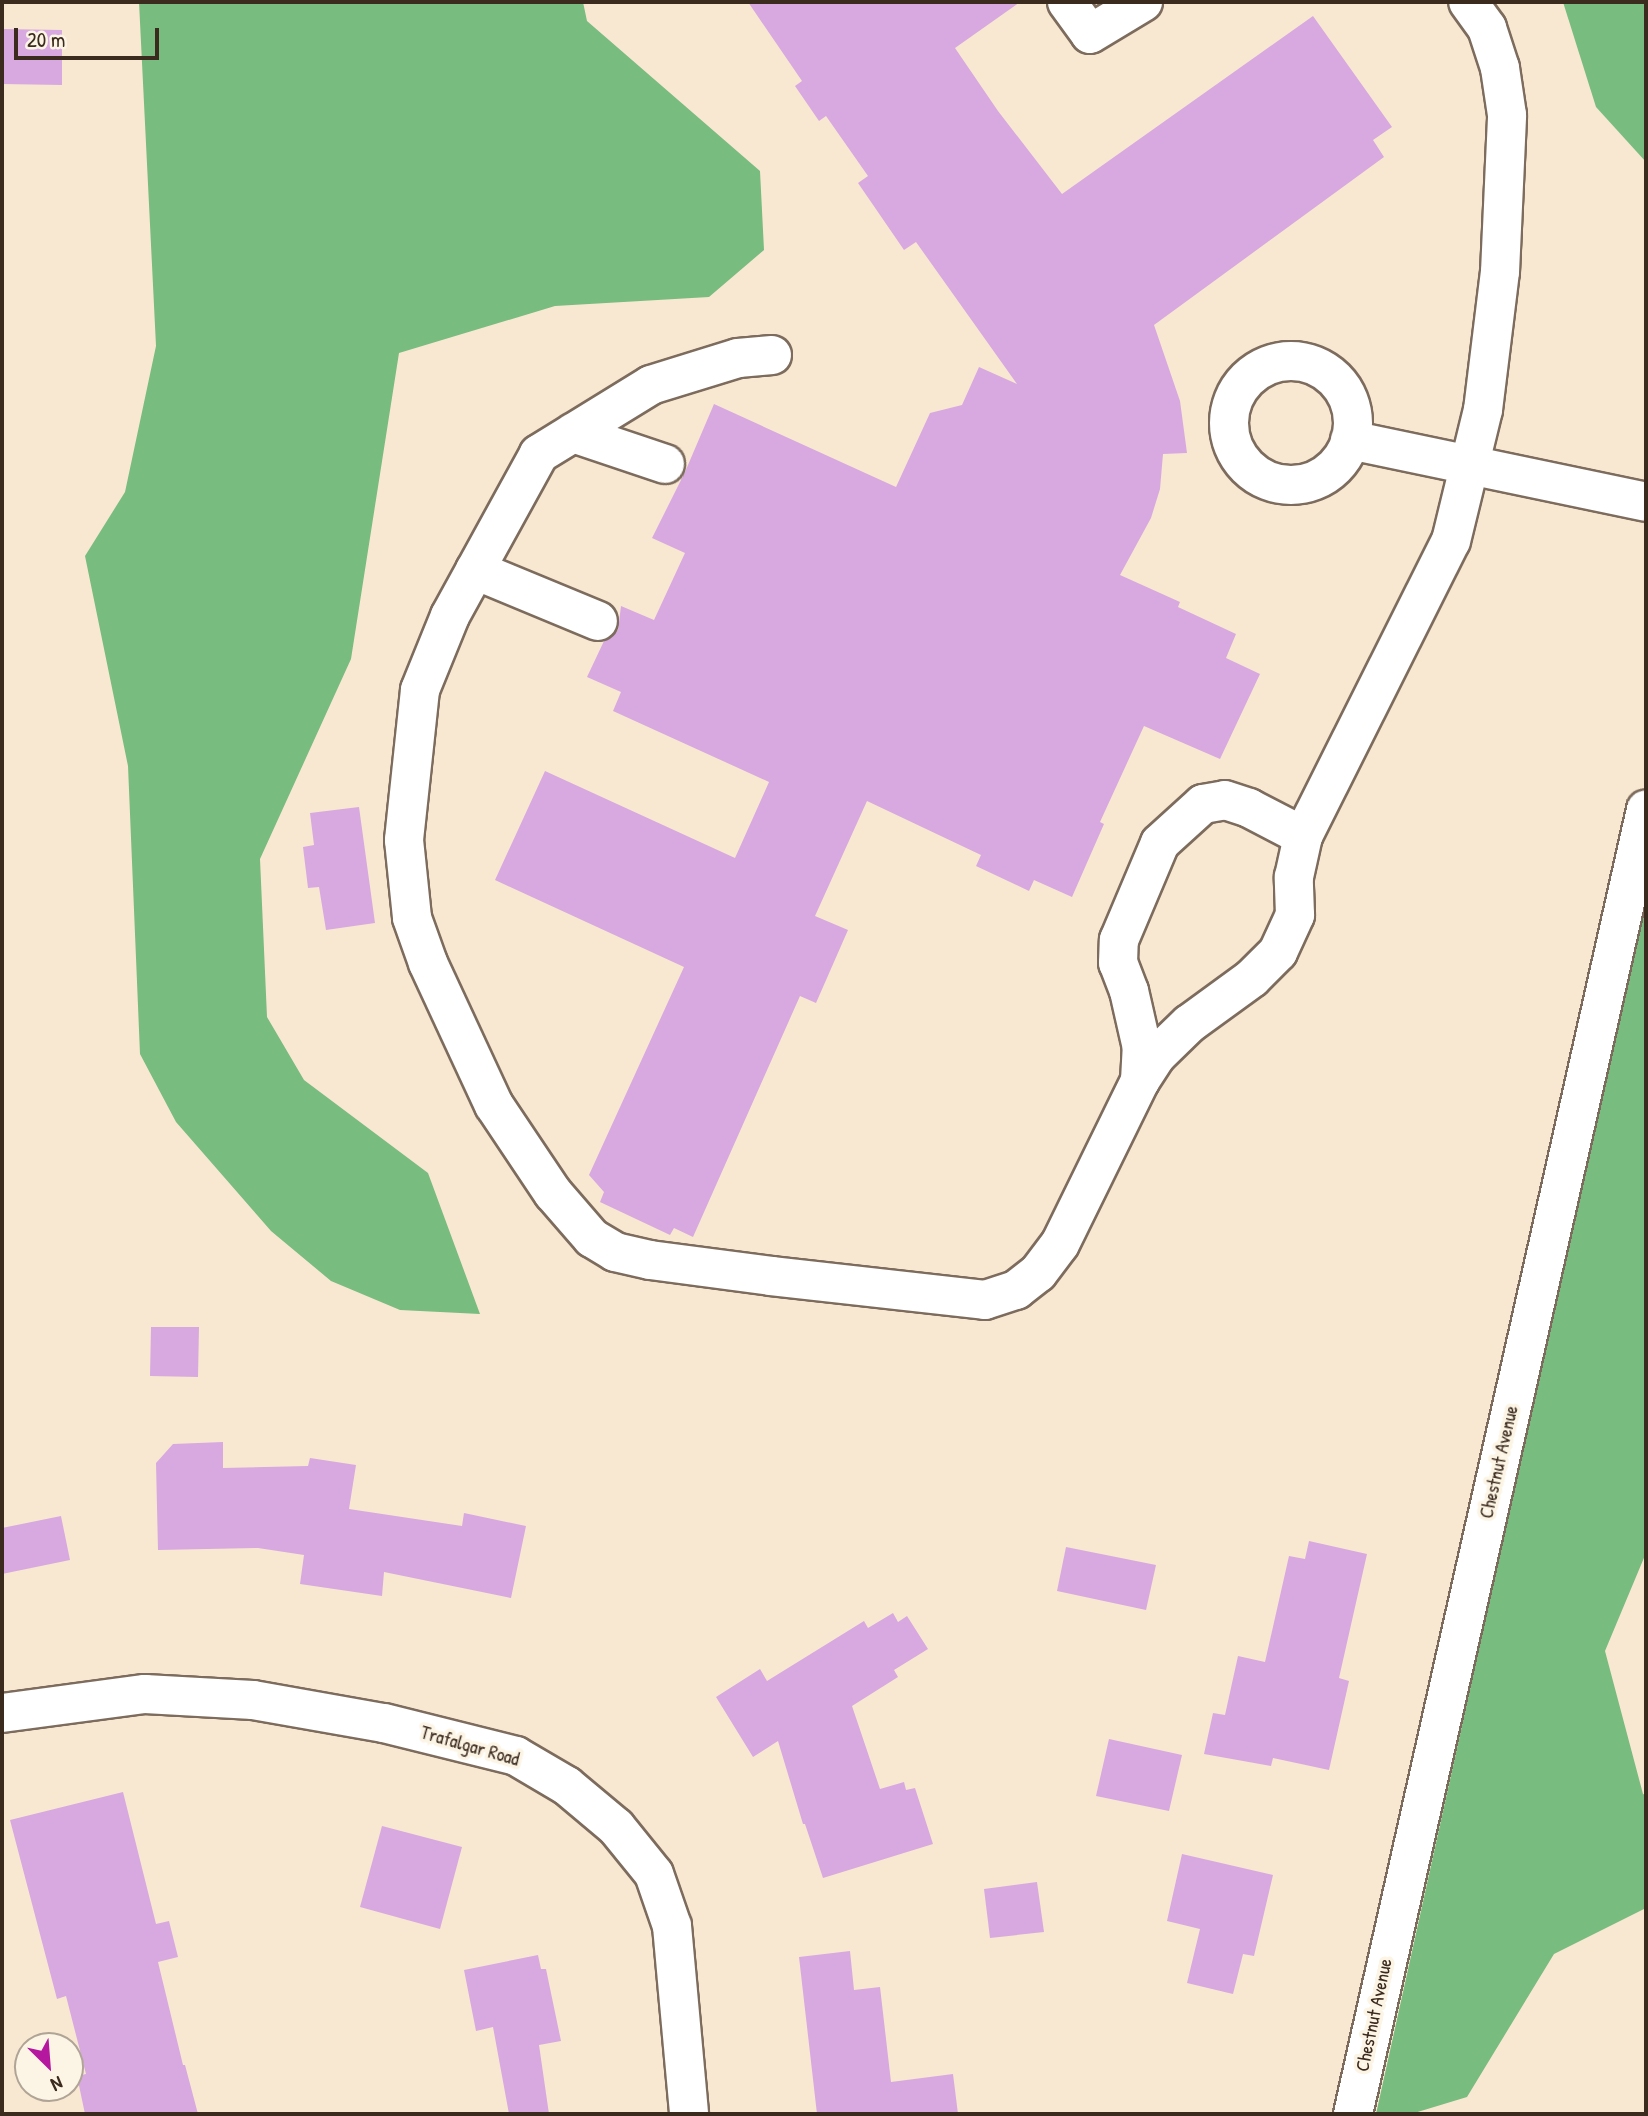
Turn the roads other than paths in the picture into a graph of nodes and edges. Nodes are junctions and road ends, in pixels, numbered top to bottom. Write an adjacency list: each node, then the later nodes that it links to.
1 (1067, 2): 2 (street)
2 (1143, 2)
3 (1468, 2): 8 (street)
4 (772, 355): 5 (street)
5 (573, 433): 7 (street); 10 (street)
6 (1350, 440): 8 (street)
7 (665, 464)
8 (1469, 466): 9 (street); 13 (street)
9 (1646, 502)
10 (475, 570): 11 (street); 14 (street)
11 (598, 621)
12 (1646, 810): 17 (street, Chestnut Avenue)
13 (1303, 836): 14 (street); 14 (street)
14 (1140, 1081)
15 (2, 1713): 16 (street, Trafalgar Road)
16 (689, 2114)
17 (1353, 2114)

